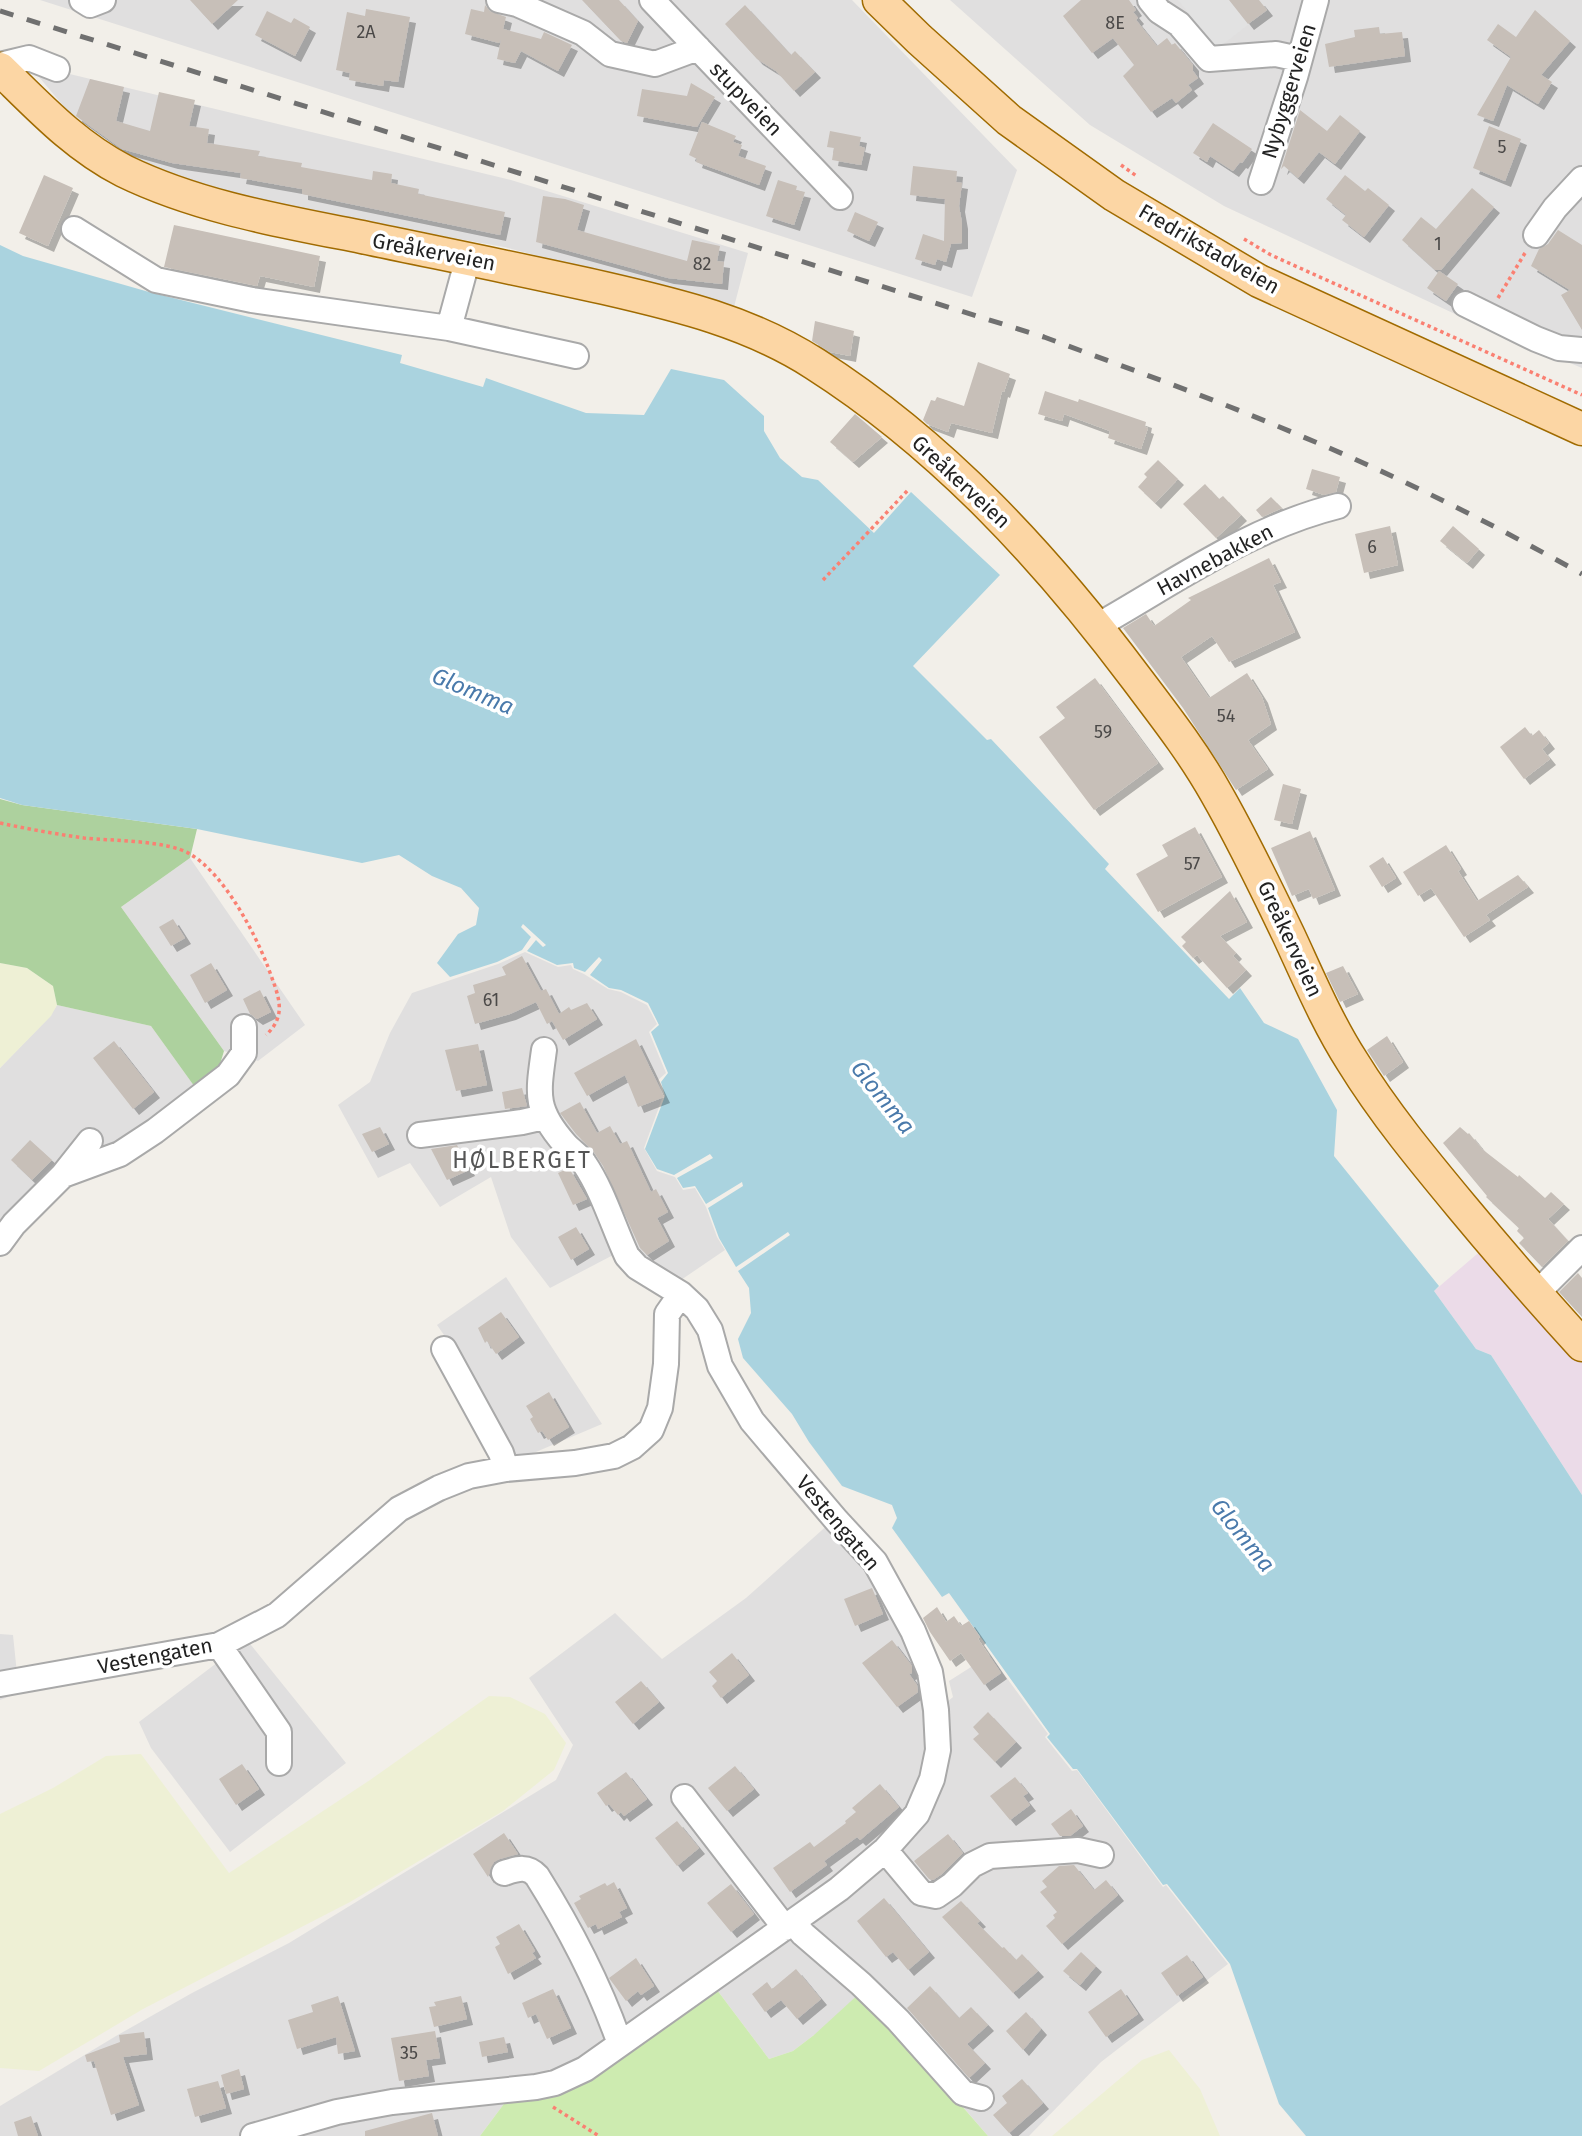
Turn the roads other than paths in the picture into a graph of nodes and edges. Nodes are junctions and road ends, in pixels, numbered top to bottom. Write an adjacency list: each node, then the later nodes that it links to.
1 (499, 0): 6 (street)
2 (652, 0): 6 (street, stupveien)
3 (879, 0): 20 (main road, Fredrikstadveien)
4 (1150, 0): 7 (street)
5 (1316, 0): 7 (street, Nybyggerveien)
6 (698, 48): 12 (street, stupveien)
7 (1299, 59): 11 (street, Nybyggerveien)
8 (0, 67): 9 (street); 15 (main road, Greåkerveien)
9 (57, 69)
10 (1582, 179): 14 (street)
11 (1261, 182)
12 (840, 197)
13 (74, 229): 17 (street)
14 (1536, 235)
15 (468, 258): 17 (street); 22 (main road, Greåkerveien)
16 (1465, 304): 18 (street)
17 (449, 328): 19 (street)
18 (1582, 350)
19 (576, 356)
20 (1582, 429)
21 (1338, 506): 22 (street, Havnebakken)
22 (1097, 626): 32 (main road, Greåkerveien)
23 (244, 1027): 28 (street)
24 (544, 1050): 25 (street)
25 (544, 1117): 26 (street); 31 (street, Vestengaten)
26 (420, 1135)
27 (90, 1141): 28 (street)
28 (63, 1175): 29 (street)
29 (0, 1243)
30 (1582, 1248): 32 (street)
31 (681, 1294): 35 (street, Vestengaten); 40 (street, Vestengaten)
32 (1536, 1294): 33 (main road, Greåkerveien)
33 (1582, 1345)
34 (444, 1349): 35 (street)
35 (506, 1469): 36 (street, Vestengaten)
36 (219, 1645): 37 (street, Vestengaten); 38 (street)
37 (0, 1684)
38 (279, 1763)
39 (684, 1797): 43 (street)
40 (885, 1850): 41 (street); 43 (street, Vestengaten)
41 (1101, 1855)
42 (505, 1872): 44 (street)
43 (789, 1925): 44 (street, Vestengaten); 45 (street)
44 (620, 2044): 46 (street, Vestengaten)
45 (981, 2098)
46 (253, 2136)

